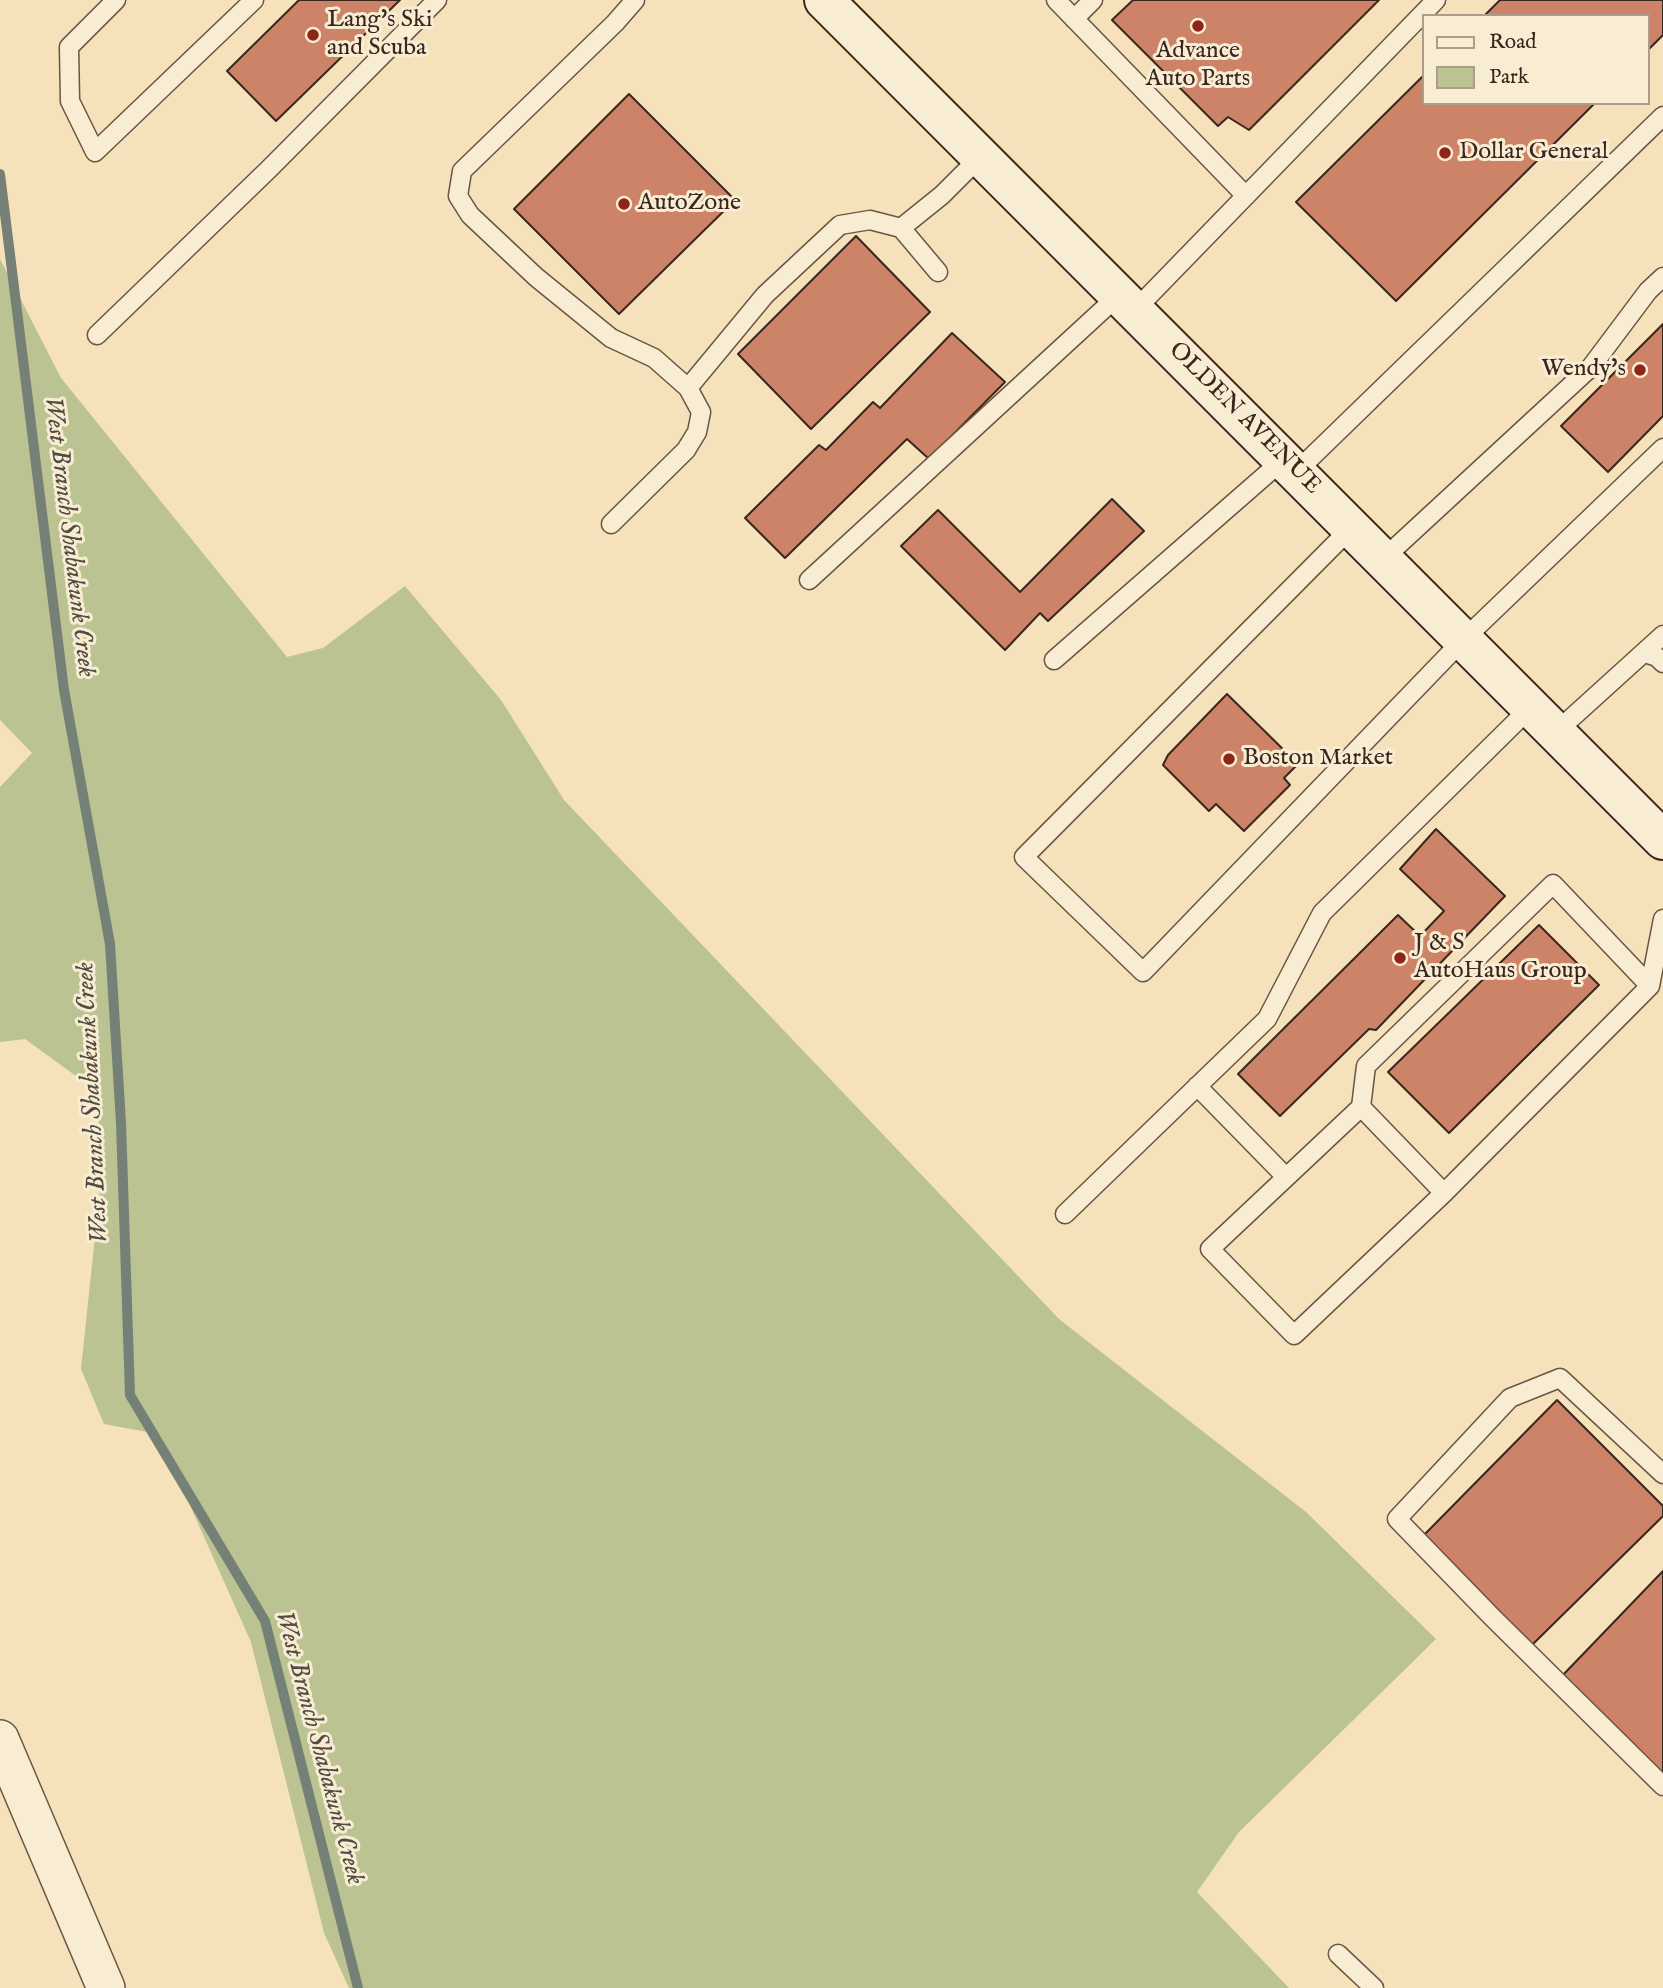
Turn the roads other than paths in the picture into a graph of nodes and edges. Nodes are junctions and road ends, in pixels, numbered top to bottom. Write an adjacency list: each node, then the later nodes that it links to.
1 (116, 0): 2 (lane)
2 (254, 0)
3 (437, 0): 19 (lane)
4 (635, 0): 20 (lane)
5 (824, 0): 13 (main road, OLDEN AVENUE)
6 (1056, 0): 11 (lane)
7 (1093, 0): 11 (lane)
8 (1436, 0): 9 (lane)
9 (1422, 14)
10 (1422, 14): 14 (lane)
11 (1074, 19): 14 (lane)
12 (1663, 116): 22 (lane)
13 (980, 157): 15 (lane); 18 (main road, OLDEN AVENUE)
14 (1246, 196): 18 (lane)
15 (901, 228): 16 (lane); 20 (lane)
16 (938, 272)
17 (1663, 277): 25 (lane)
18 (1128, 302): 22 (main road, OLDEN AVENUE); 26 (lane)
19 (97, 335)
20 (688, 388): 23 (lane)
21 (1663, 448): 28 (lane)
22 (1290, 465): 24 (main road, OLDEN AVENUE); 30 (lane)
23 (611, 524)
24 (1352, 527): 25 (main road, OLDEN AVENUE); 28 (lane)
25 (1383, 559): 28 (main road, OLDEN AVENUE)
26 (809, 580)
27 (1663, 635): 29 (lane)
28 (1462, 640): 32 (main road, OLDEN AVENUE)
29 (1645, 653): 31 (lane); 32 (lane)
30 (1054, 660)
31 (1663, 663)
32 (1543, 720): 33 (main road, OLDEN AVENUE); 36 (lane)
33 (1663, 839)
34 (1663, 919): 35 (lane)
35 (1650, 986): 37 (lane); 39 (lane)
36 (1197, 1086): 38 (lane); 40 (lane)
37 (1361, 1107): 38 (lane); 39 (lane)
38 (1286, 1177): 39 (lane)
39 (1444, 1193)
40 (1065, 1214)
41 (1663, 1474): 43 (lane)
42 (0, 1739): 45 (street)
43 (1663, 1786)
44 (1338, 1954): 46 (lane)
45 (106, 1988)
46 (1374, 1988)

